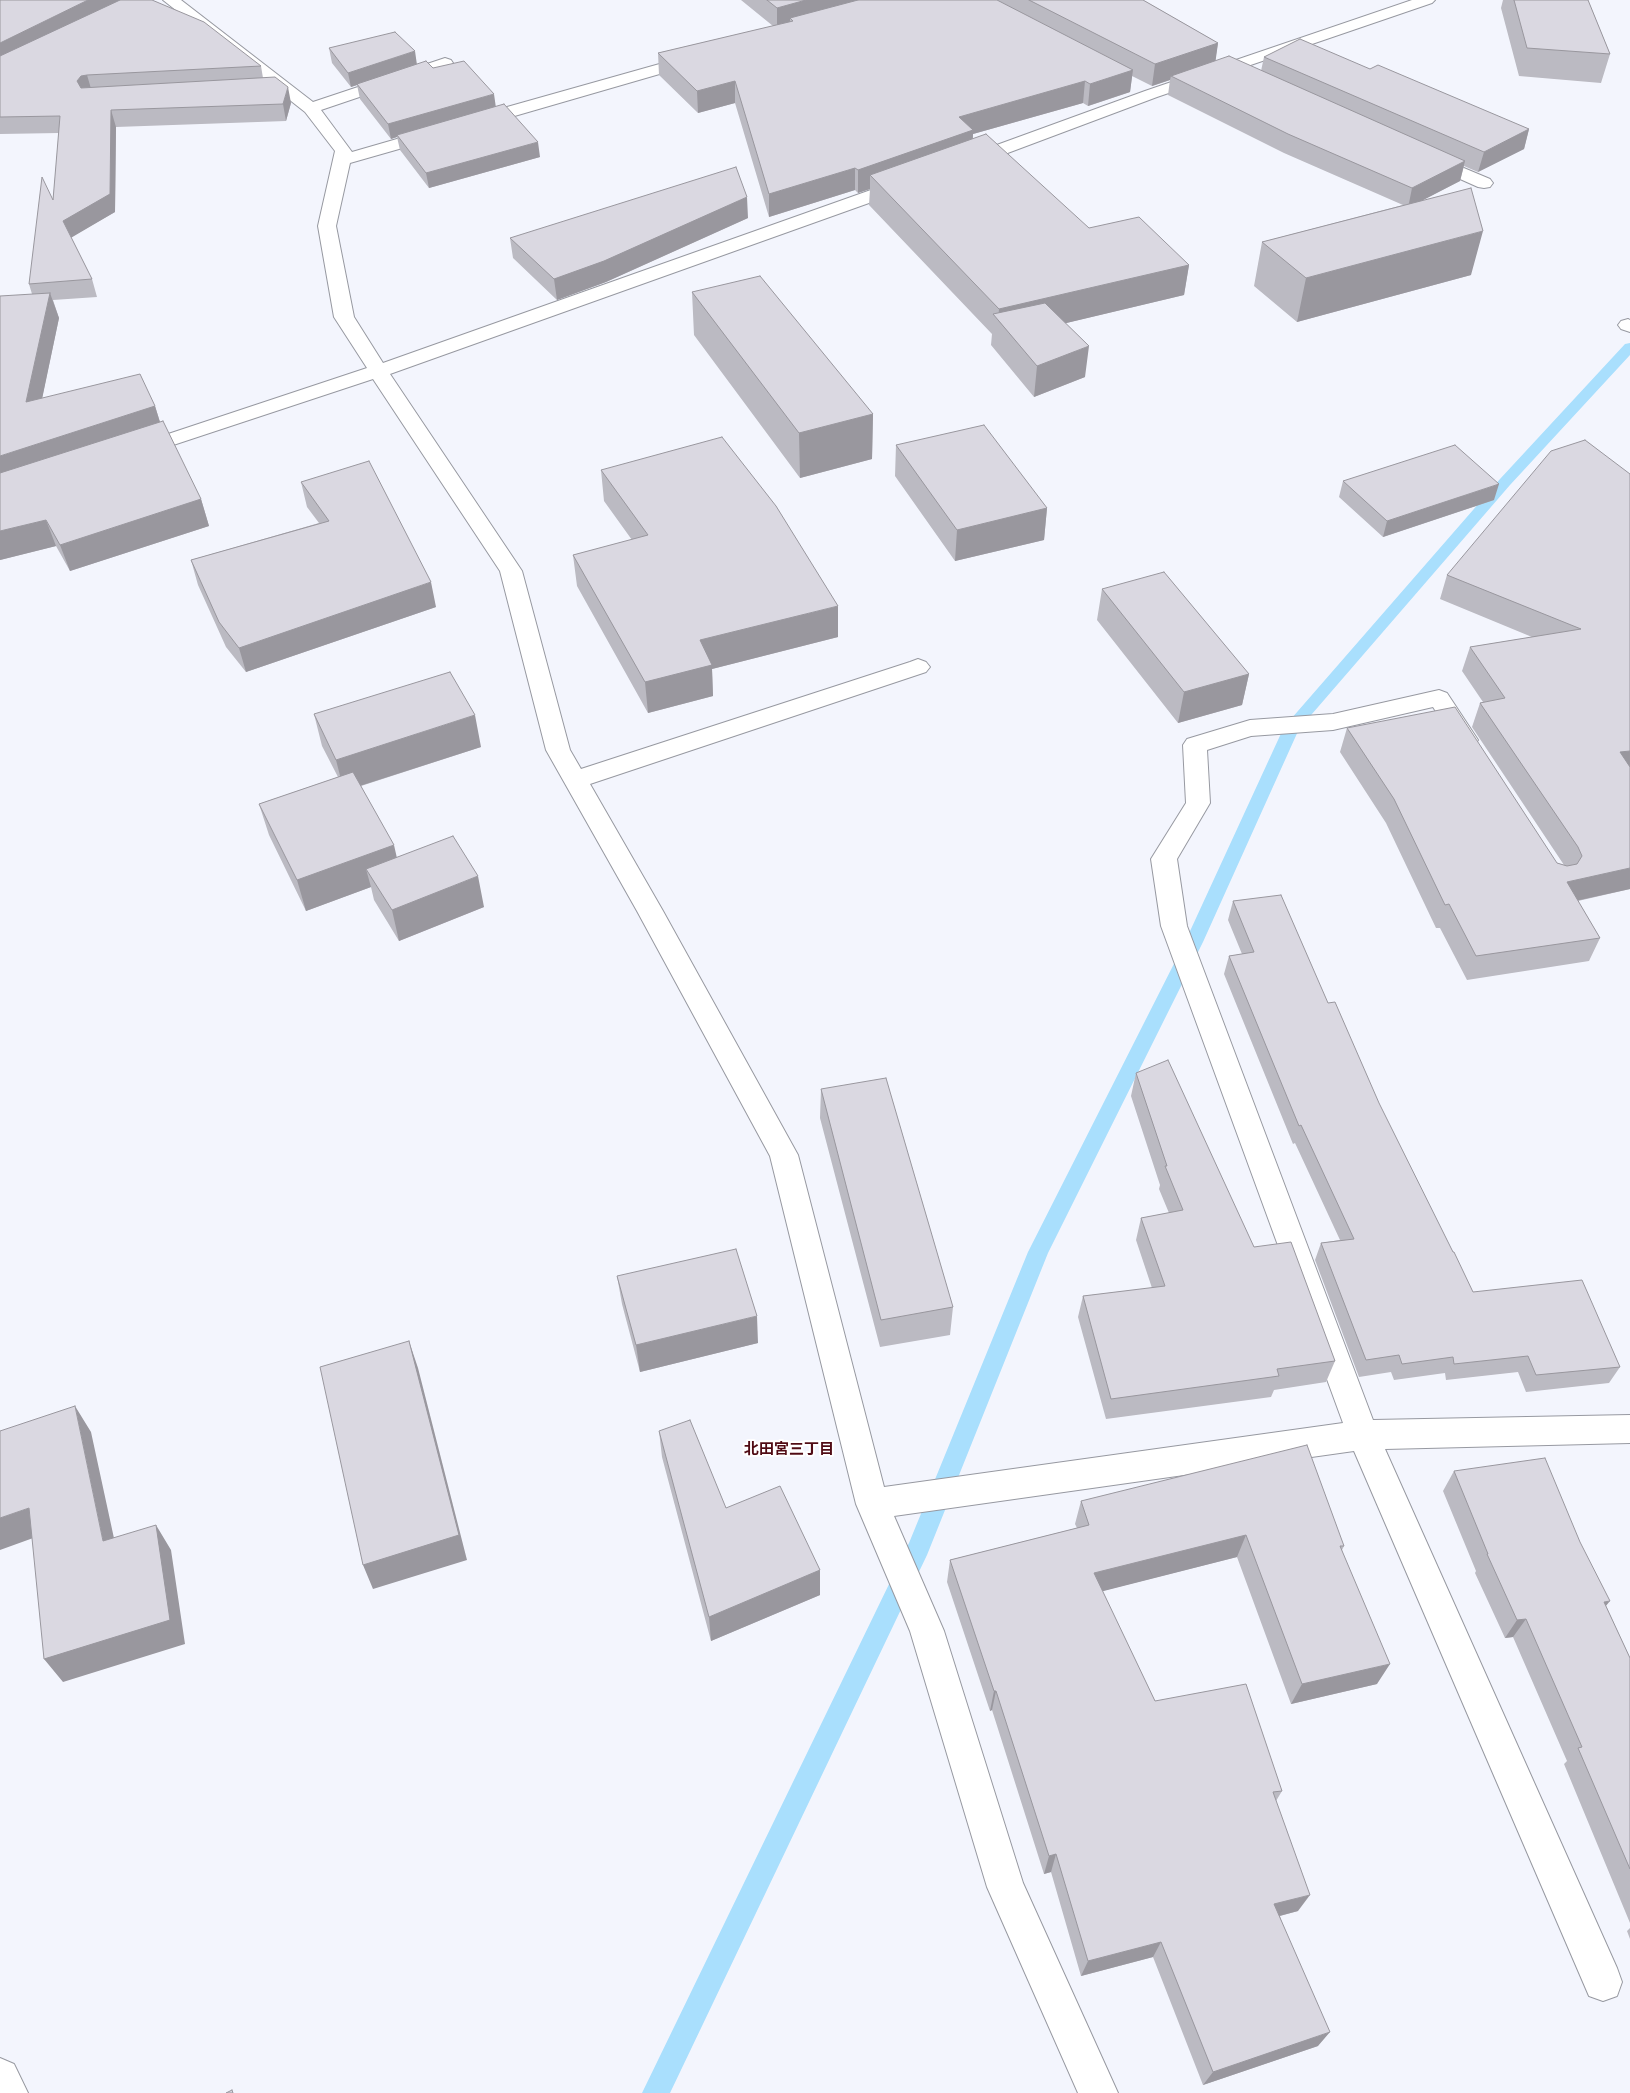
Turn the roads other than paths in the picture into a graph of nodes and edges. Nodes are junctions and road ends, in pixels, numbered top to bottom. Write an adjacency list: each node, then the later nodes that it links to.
1 (1427, 0): 5 (street)
2 (183, 4): 8 (street)
3 (713, 54): 13 (street)
4 (446, 63): 11 (street)
5 (1227, 68): 6 (street); 10 (street)
6 (1245, 76)
7 (1134, 85): 10 (street)
8 (284, 88): 9 (street); 11 (street)
9 (265, 89)
10 (1151, 94): 14 (street)
11 (311, 108): 13 (street)
12 (1413, 151): 16 (street)
13 (342, 160): 17 (street)
14 (950, 168)
15 (922, 178): 17 (street)
16 (1484, 183)
17 (378, 371): 18 (street); 21 (street)
18 (116, 457)
19 (918, 667): 21 (street)
20 (1482, 764): 23 (street)
21 (575, 780): 24 (street)
22 (1630, 1429): 23 (street)
23 (1363, 1435): 24 (street); 25 (street)
24 (872, 1504): 28 (street)
25 (1603, 1982)
26 (0, 2078): 27 (street)
27 (8, 2093)
28 (1098, 2093)

